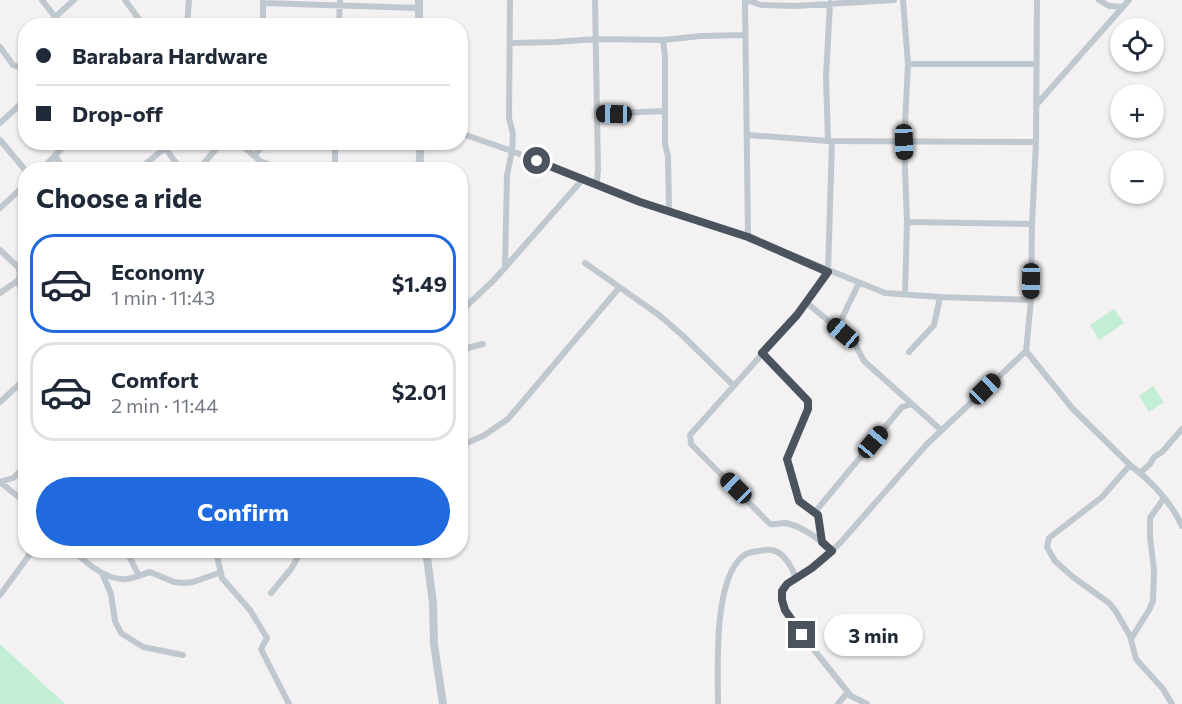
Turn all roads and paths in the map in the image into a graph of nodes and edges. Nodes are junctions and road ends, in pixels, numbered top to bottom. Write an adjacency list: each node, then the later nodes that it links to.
1 (42, 0): 19 (street)
2 (74, 0): 19 (street)
3 (125, 0): 21 (street)
4 (189, 0): 22 (street)
5 (510, 0): 28 (street)
6 (595, 0): 26 (street)
7 (746, 0): 17 (street); 20 (street)
8 (894, 0): 15 (street)
9 (903, 0): 30 (street)
10 (1036, 0): 31 (street)
11 (1099, 0): 18 (street)
12 (1129, 0): 18 (street)
13 (263, 2): 14 (street); 23 (street)
14 (340, 3): 16 (street); 24 (street)
15 (830, 3): 17 (street); 41 (street)
16 (419, 4)
17 (760, 5): 20 (street)
18 (1123, 7): 33 (street)
19 (55, 16)
20 (745, 17): 25 (street)
21 (138, 18)
22 (187, 18)
23 (263, 18)
24 (339, 18)
25 (744, 35): 27 (street); 38 (street)
26 (597, 39): 27 (street); 28 (street); 36 (street)
27 (663, 40): 35 (street)
28 (511, 43): 49 (street)
29 (0, 48): 32 (street)
30 (908, 64): 31 (street); 42 (street)
31 (1036, 64): 33 (street)
32 (18, 67)
33 (1038, 104): 43 (street)
34 (18, 106): 37 (street)
35 (665, 111): 36 (street); 62 (street)
36 (597, 114): 59 (street)
37 (0, 123)
38 (747, 135): 41 (street); 65 (street)
39 (468, 136): 49 (street)
40 (0, 140): 52 (street)
41 (830, 141): 42 (street); 70 (street)
42 (904, 142): 43 (street); 63 (street)
43 (1036, 142): 64 (street)
44 (61, 150): 50 (street)
45 (158, 150): 55 (street)
46 (215, 150): 56 (street)
47 (247, 150): 51 (street)
48 (259, 150): 51 (street)
49 (512, 151): 58 (street); 69 (street)
50 (55, 156): 53 (street); 54 (street)
51 (254, 156): 57 (street)
52 (18, 162)
53 (49, 162)
54 (59, 162)
55 (146, 162)
56 (205, 162)
57 (263, 162)
58 (583, 179): 59 (street); 69 (street)
59 (594, 183): 62 (street)
60 (18, 191): 61 (street)
61 (0, 208)
62 (669, 210): 65 (street)
63 (907, 222): 64 (street); 75 (street)
64 (1032, 224): 77 (street)
65 (748, 237): 70 (street)
66 (0, 250): 68 (street)
67 (585, 263): 73 (street)
68 (18, 267)
69 (505, 267): 79 (street)
70 (828, 272): 72 (street); 78 (street)
71 (18, 281): 74 (street)
72 (859, 283): 75 (street); 80 (street)
73 (619, 288): 87 (street); 92 (street)
74 (0, 293)
75 (906, 294): 76 (street)
76 (939, 297): 77 (street); 84 (street)
77 (1031, 300): 83 (street)
78 (807, 303): 80 (street); 85 (street)
79 (468, 305)
80 (843, 333): 89 (street)
81 (483, 344): 82 (street)
82 (468, 349)
83 (1026, 351): 91 (street); 93 (street)
84 (909, 352)
85 (762, 353): 87 (street); 101 (street)
86 (18, 385): 88 (street)
87 (733, 385): 103 (street)
88 (0, 402)
89 (912, 404): 91 (street); 101 (street)
90 (1182, 429): 95 (street)
91 (941, 430): 104 (street)
92 (468, 443)
93 (1130, 465): 95 (street); 117 (street)
94 (18, 473): 96 (street)
95 (1140, 473): 100 (street)
96 (13, 478): 97 (street); 98 (street)
97 (0, 482): 98 (street)
98 (12, 492): 99 (street)
99 (18, 497)
100 (1164, 498): 102 (street); 117 (street)
101 (815, 512): 103 (street)
102 (1182, 526)
103 (822, 542): 104 (street)
104 (832, 551): 114 (street)
105 (27, 558): 116 (street)
106 (83, 558): 111 (street)
107 (130, 558): 113 (street)
108 (217, 558): 112 (street)
109 (297, 558): 115 (street)
110 (427, 558): 121 (street)
111 (102, 573): 113 (street); 118 (street)
112 (219, 573): 113 (street); 120 (street)
113 (139, 576)
114 (796, 578): 119 (street); 122 (street)
115 (271, 593)
116 (0, 595)
117 (1131, 639): 125 (street)
118 (183, 655)
119 (848, 692): 123 (street); 124 (street)
120 (289, 704)
121 (443, 704)
122 (718, 704)
123 (838, 704)
124 (867, 704)
125 (1172, 704)

